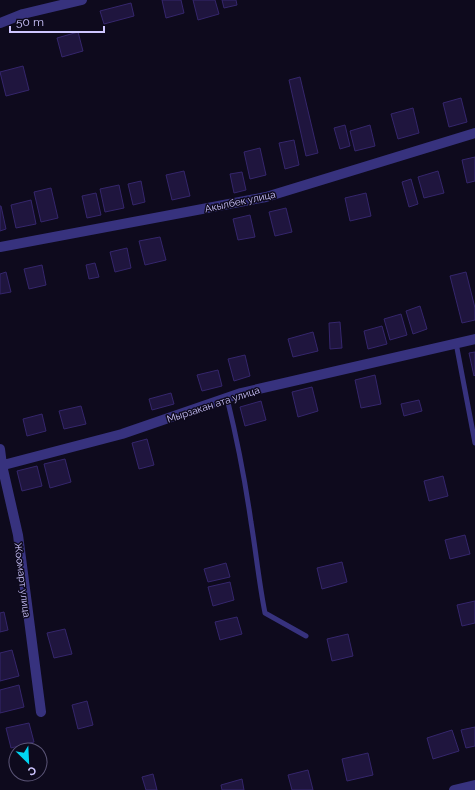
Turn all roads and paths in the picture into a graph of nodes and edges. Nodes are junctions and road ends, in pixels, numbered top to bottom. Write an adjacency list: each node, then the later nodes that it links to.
1 (82, 0): 2 (street)
2 (0, 23)
3 (475, 133): 4 (street, Акылбек улица)
4 (0, 247)
5 (475, 339): 6 (street, Мырзакан ата улица)
6 (456, 343): 7 (street, Мырзакан ата улица); 8 (lane)
7 (227, 398): 10 (street, Мырзакан ата улица); 11 (lane)
8 (475, 443)
9 (0, 449): 10 (street, Жоомарт улица)
10 (1, 466): 12 (street, Жоомарт улица)
11 (306, 636)
12 (41, 712)
13 (475, 785): 14 (street)
14 (454, 790)

